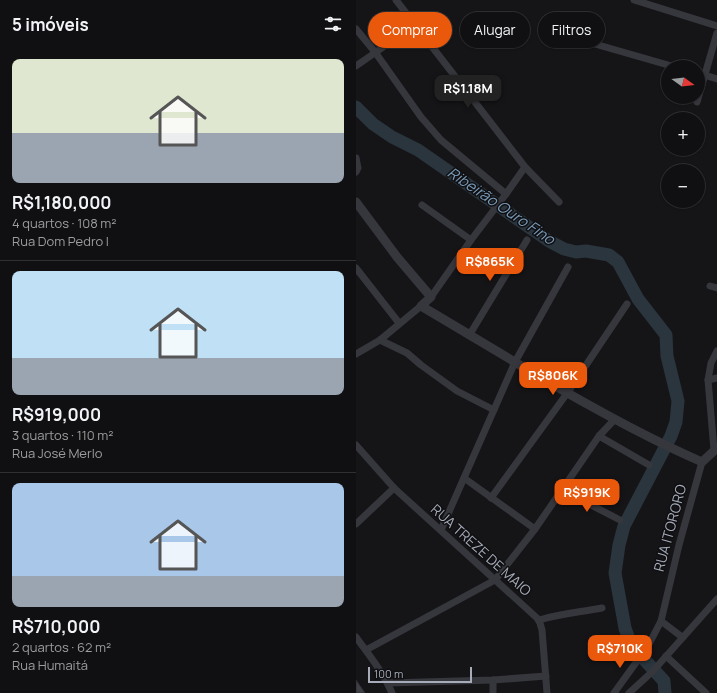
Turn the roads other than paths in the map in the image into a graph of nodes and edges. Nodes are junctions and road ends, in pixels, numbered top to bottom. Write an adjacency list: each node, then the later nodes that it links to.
1 (396, 0): 3 (street)
2 (634, 0): 4 (street)
3 (405, 12)
4 (717, 26)
5 (356, 30): 10 (street)
6 (717, 33): 12 (street)
7 (605, 47): 11 (street)
8 (381, 48): 10 (street)
9 (433, 48): 17 (street)
10 (375, 52): 13 (street); 19 (street)
11 (661, 63)
12 (705, 64)
13 (356, 66)
14 (705, 75): 15 (street)
15 (717, 79)
16 (356, 158): 18 (street)
17 (524, 167): 19 (street); 21 (street)
18 (356, 172)
19 (504, 197): 23 (street)
20 (356, 202): 27 (street)
21 (559, 202)
22 (422, 205): 23 (street)
23 (472, 240): 27 (street)
24 (527, 240): 31 (street)
25 (568, 267): 35 (street)
26 (356, 268): 30 (street)
27 (431, 297): 29 (street)
28 (627, 304): 38 (street)
29 (421, 306): 30 (street); 31 (street)
30 (399, 323): 32 (street)
31 (470, 334): 35 (street)
32 (380, 340): 34 (street); 39 (street)
33 (717, 351): 37 (street)
34 (357, 352)
35 (516, 362): 38 (street); 39 (street)
36 (717, 378): 37 (street)
37 (708, 380): 43 (street)
38 (568, 392): 40 (street); 49 (street)
39 (494, 410): 46 (street)
40 (615, 419): 41 (street); 44 (street)
41 (599, 436): 45 (street); 48 (street)
42 (356, 445): 47 (street, RUA TREZE DE MAIO)
43 (716, 449): 44 (street, RUA ITORORO)
44 (702, 462): 58 (street, RUA ITORORO)
45 (649, 465)
46 (464, 478): 49 (street); 53 (street)
47 (394, 488): 51 (street); 53 (street, RUA TREZE DE MAIO)
48 (562, 490): 50 (street); 52 (street)
49 (491, 498): 52 (street)
50 (620, 520)
51 (356, 524)
52 (535, 529): 54 (street)
53 (441, 530): 54 (street, RUA TREZE DE MAIO)
54 (495, 580): 57 (street, RUA TREZE DE MAIO); 61 (street)
55 (717, 599): 60 (street)
56 (602, 608): 57 (street)
57 (539, 620): 63 (street)
58 (662, 621): 60 (street); 69 (street, RUA ITORORO)
59 (356, 637): 61 (street)
60 (682, 637): 62 (street)
61 (366, 650): 65 (street)
62 (666, 656): 70 (street); 71 (street)
63 (546, 676): 64 (street); 68 (street)
64 (493, 680): 65 (street); 67 (street)
65 (388, 683): 66 (street)
66 (392, 693)
67 (493, 693)
68 (547, 693)
69 (614, 693)
70 (629, 693)
71 (706, 693)

